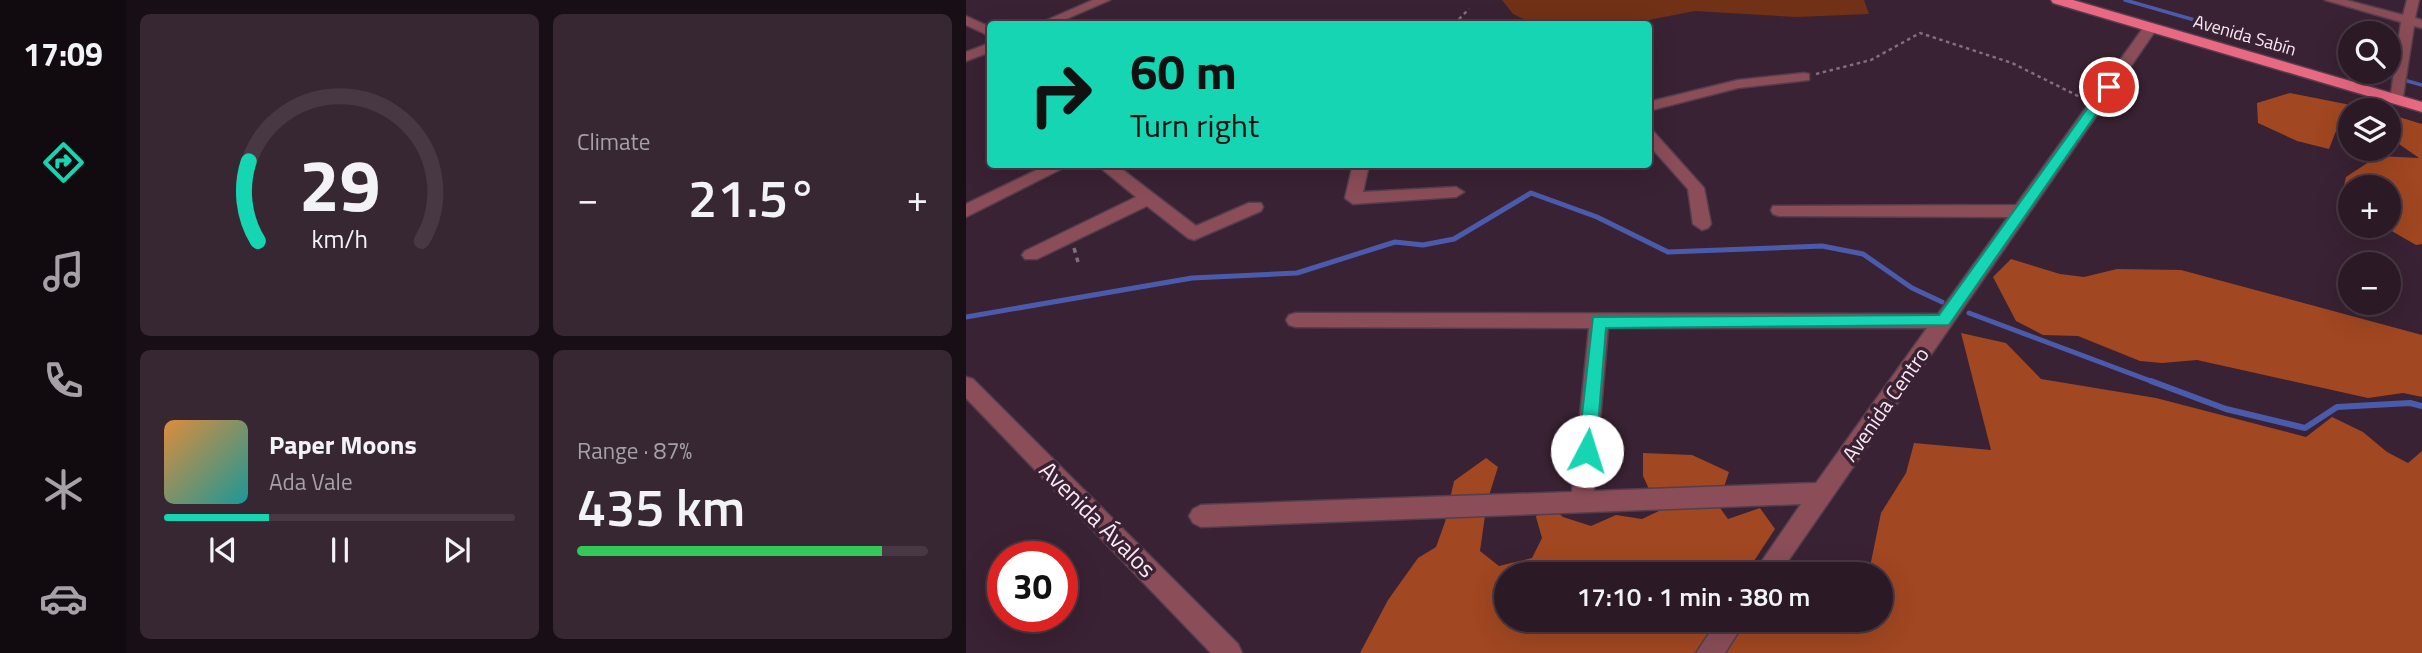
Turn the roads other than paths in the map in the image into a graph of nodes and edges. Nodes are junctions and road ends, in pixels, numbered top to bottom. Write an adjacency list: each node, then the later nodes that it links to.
1 (1104, 0): 7 (street)
2 (2058, 0): 9 (main road, Avenida Sabín)
3 (2085, 0): 14 (main road, Avenida Sabín)
4 (2331, 0): 8 (street)
5 (2413, 0): 8 (street)
6 (966, 19): 10 (street)
7 (1052, 21)
8 (2415, 22): 14 (street)
9 (2151, 27): 14 (main road, Avenida Sabín); 27 (street, Avenida Centro)
10 (987, 30)
11 (987, 48): 12 (street)
12 (966, 57)
13 (1804, 77): 16 (street)
14 (2397, 95): 15 (main road, Avenida Sabín); 17 (main road, Avenida Sabín)
15 (2422, 98)
16 (1652, 106)
17 (2422, 107)
18 (1652, 138): 28 (street)
19 (1055, 168): 26 (street)
20 (1109, 168): 23 (street)
21 (1361, 168): 22 (street)
22 (1456, 192)
23 (1149, 198): 24 (street); 29 (street)
24 (1255, 207)
25 (1779, 210): 27 (street)
26 (966, 211)
27 (2021, 211): 31 (street, Avenida Centro)
28 (1702, 223)
29 (1031, 255)
30 (1296, 320): 32 (street)
31 (1944, 321): 32 (street); 34 (street, Avenida Centro)
32 (1599, 322): 35 (street)
33 (966, 385): 39 (street, Avenida Ávalos)
34 (1822, 493): 35 (street); 37 (street, Avenida Centro)
35 (1582, 502): 36 (street)
36 (1201, 516)
37 (1773, 562)
38 (1724, 632): 40 (street)
39 (1229, 653)
40 (1709, 653)

